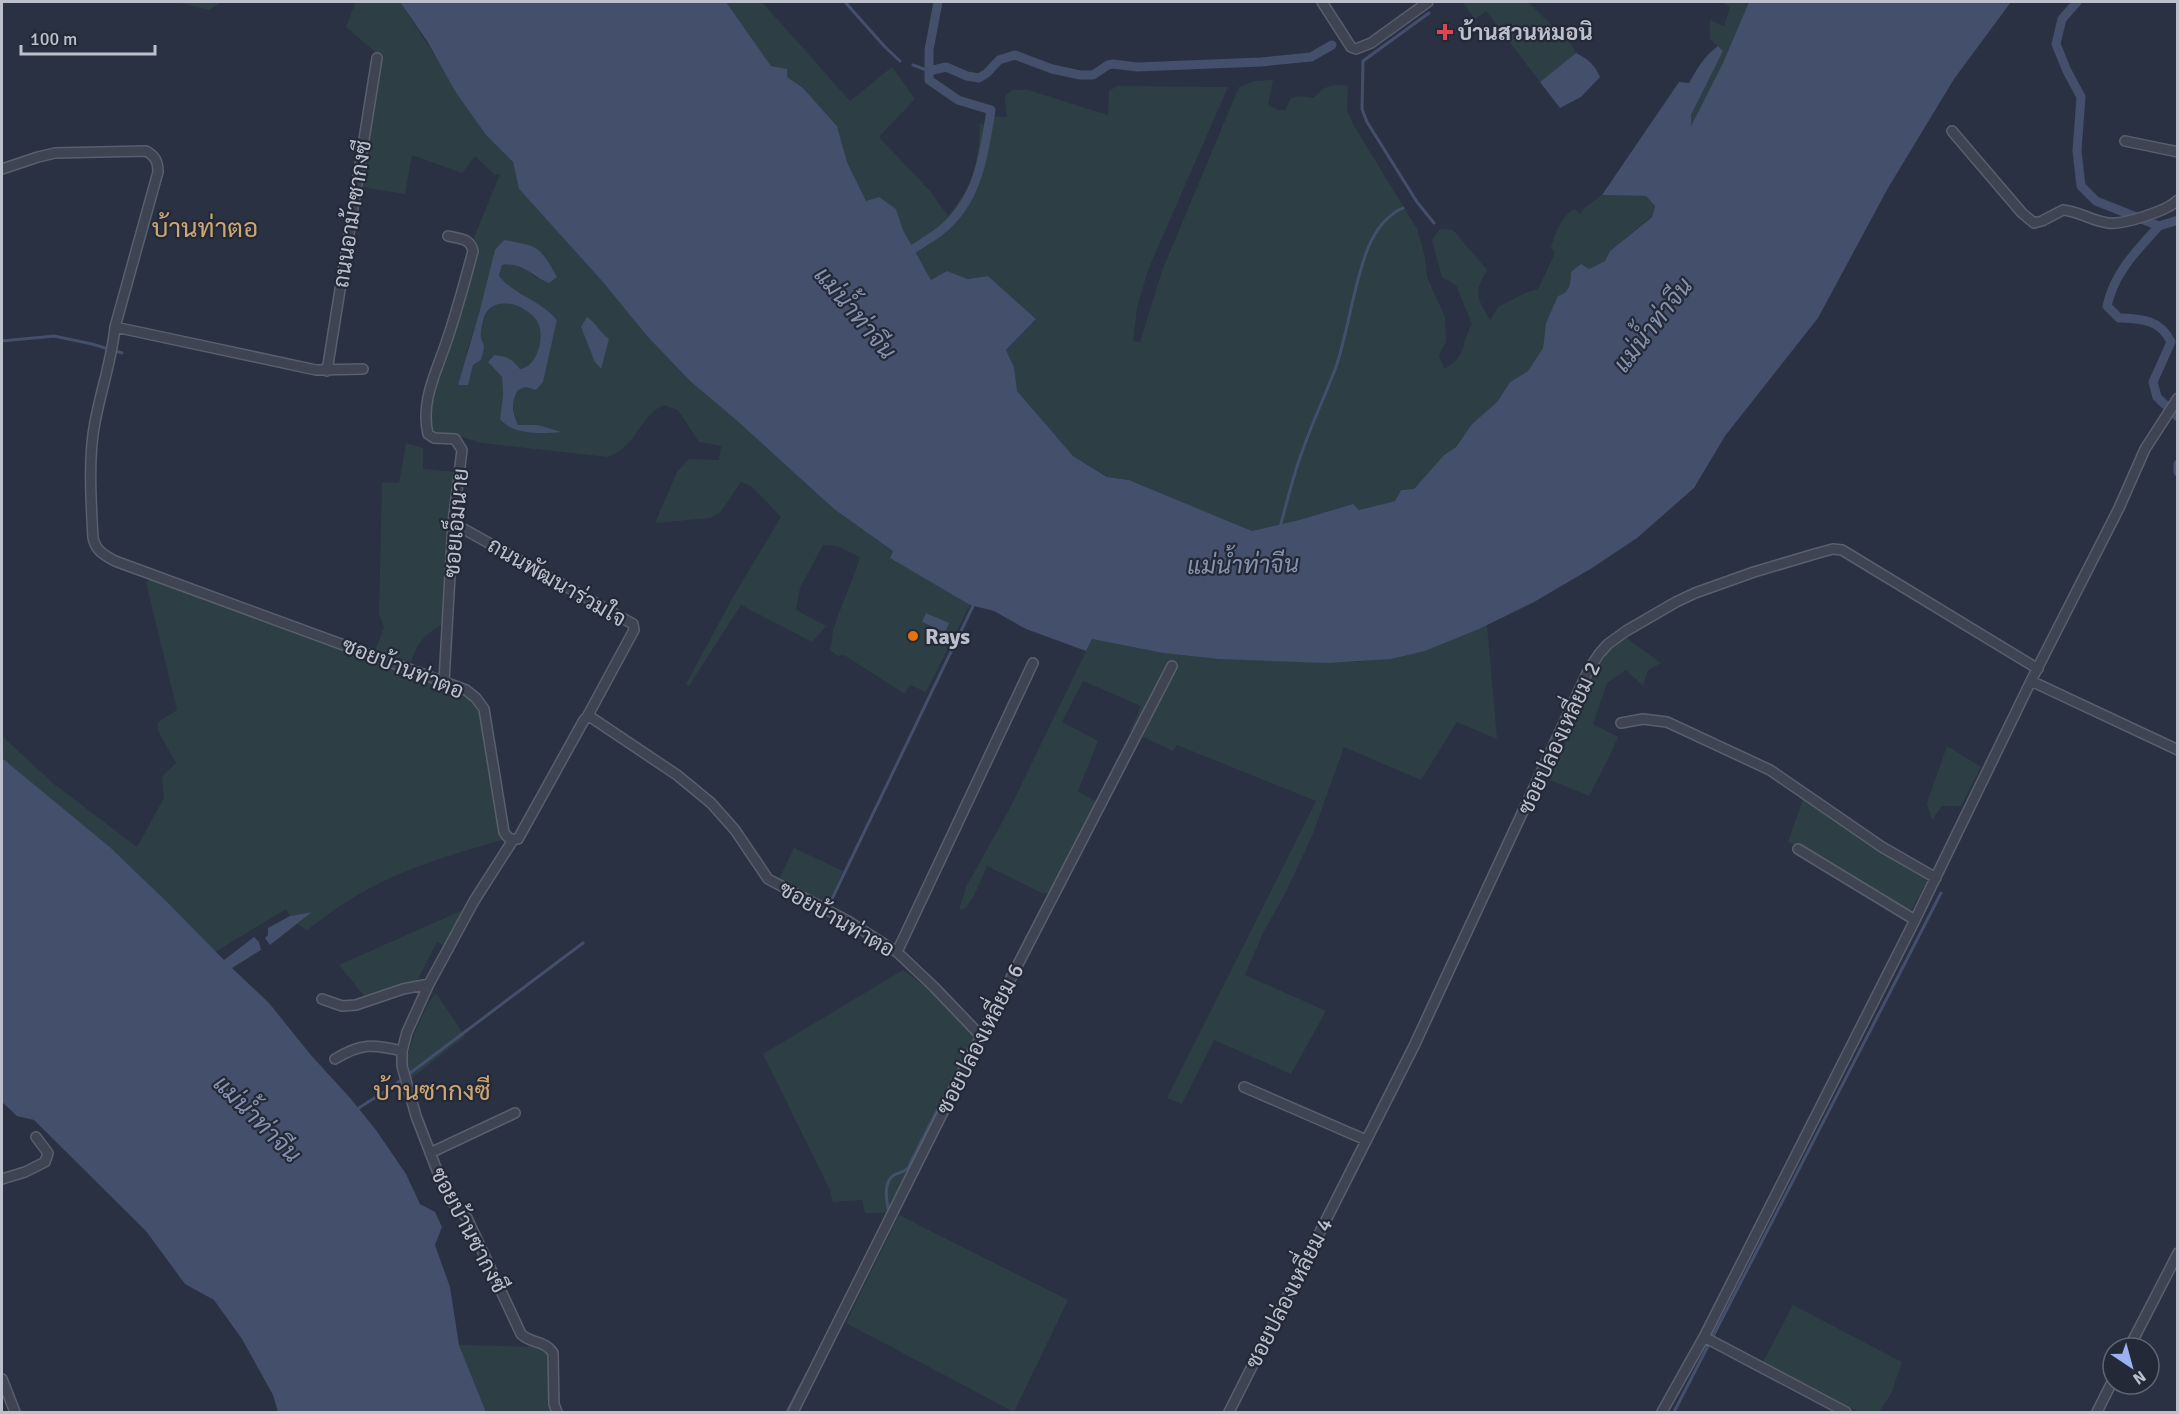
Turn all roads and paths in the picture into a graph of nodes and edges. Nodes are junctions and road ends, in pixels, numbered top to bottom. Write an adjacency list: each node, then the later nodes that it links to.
1 (1322, 2): 2 (street)
2 (1428, 2)
3 (376, 58): 12 (street, ถนนอาม้าซากงซี)
4 (1952, 131): 8 (street)
5 (2125, 141): 6 (street)
6 (2178, 152)
7 (2, 169): 10 (street, ซอยบ้านท่าตอ)
8 (2178, 200)
9 (448, 236): 14 (street, ซอยเอ็มนาย)
10 (116, 327): 12 (street); 18 (street, ซอยบ้านท่าตอ)
11 (363, 369): 12 (street)
12 (327, 371)
13 (2178, 398): 17 (street)
14 (453, 523): 18 (street, ซอยเอ็มนาย); 20 (street, ถนนพัฒนาร่วมใจ)
15 (1033, 663): 27 (street)
16 (1172, 666): 30 (street, ซอยปล่องเหลี่ยม 6)
17 (2038, 669): 19 (street); 36 (street, ซอยปล่องเหลี่ยม 2)
18 (444, 681): 23 (street, ซอยบ้านท่าตอ)
19 (2031, 681): 22 (street); 25 (street)
20 (587, 717): 23 (street); 27 (street, ซอยบ้านท่าตอ)
21 (1621, 723): 25 (street)
22 (2178, 750)
23 (513, 840): 28 (street, ซอยบ้านซากงซี)
24 (1798, 849): 26 (street)
25 (1936, 878): 26 (street)
26 (1915, 920): 42 (street)
27 (897, 952): 30 (street, ซอยบ้านท่าตอ)
28 (429, 984): 29 (street); 31 (street, ซอยบ้านซากงซี)
29 (322, 999)
30 (981, 1036): 47 (street, ซอยปล่องเหลี่ยม 6)
31 (402, 1051): 32 (street); 37 (street, ซอยบ้านซากงซี)
32 (335, 1059)
33 (1244, 1087): 36 (street)
34 (515, 1113): 37 (street)
35 (36, 1137): 39 (street)
36 (1366, 1140): 38 (street, ซอยปล่องเหลี่ยม 2)
37 (430, 1153): 46 (street, ซอยบ้านซากงซี)
38 (1349, 1174): 48 (street, ซอยปล่องเหลี่ยม 4)
39 (2, 1179)
40 (2178, 1253): 41 (street)
41 (2135, 1336)
42 (1704, 1337): 49 (street); 50 (street)
43 (2, 1379): 45 (street)
44 (2105, 1396): 51 (street)
45 (15, 1413)
46 (557, 1413)
47 (793, 1413)
48 (1229, 1413)
49 (1662, 1413)
50 (1846, 1413)
51 (2097, 1413)

